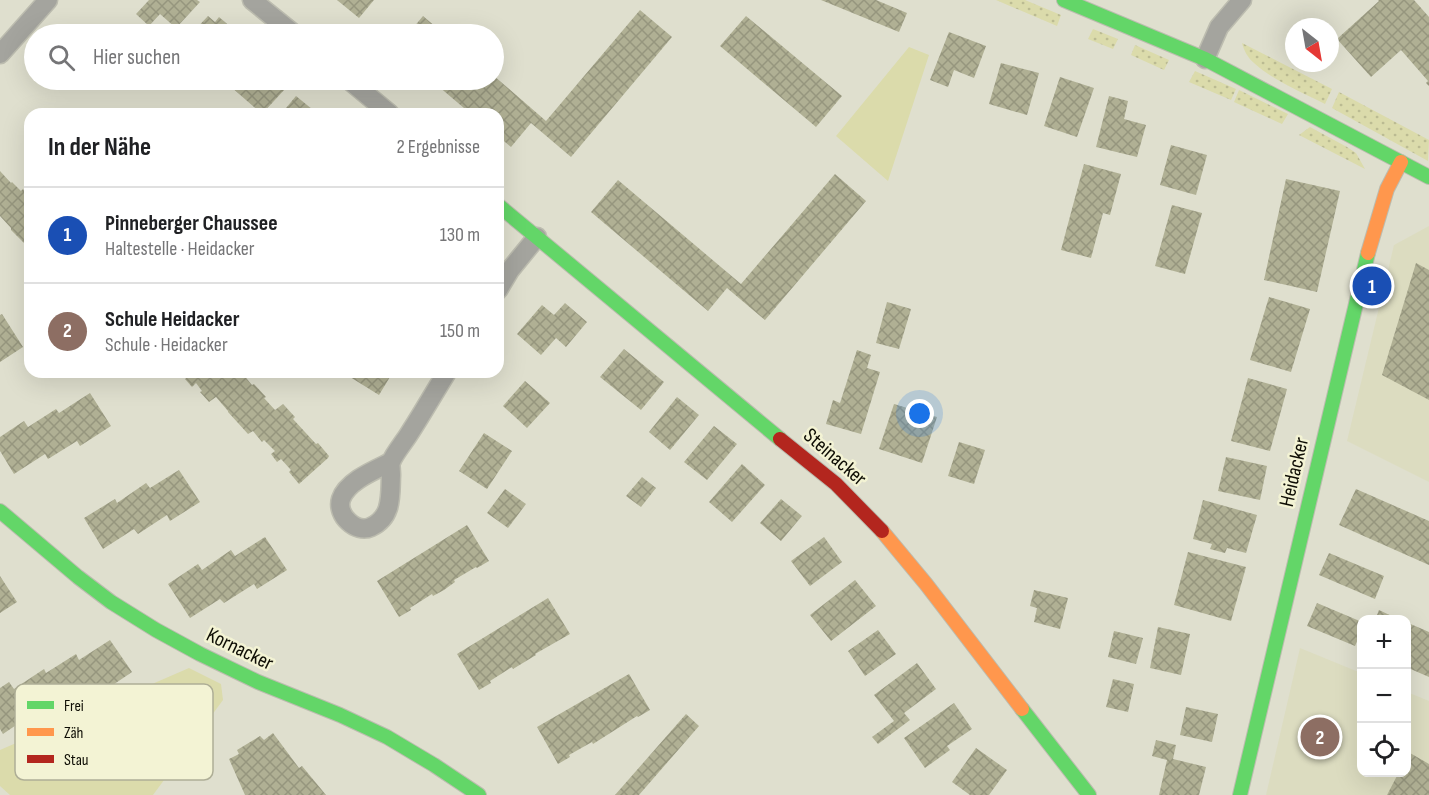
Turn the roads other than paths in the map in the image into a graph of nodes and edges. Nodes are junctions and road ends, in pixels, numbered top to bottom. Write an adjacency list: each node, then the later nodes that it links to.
1 (48, 0): 5 (street)
2 (252, 0): 6 (street)
3 (1064, 0): 9 (street)
4 (1242, 0): 9 (street)
5 (27, 24)
6 (282, 24)
7 (24, 27): 8 (street)
8 (0, 54)
9 (1205, 59): 12 (street)
10 (361, 90): 11 (street)
11 (383, 108)
12 (1401, 162): 13 (street); 22 (street, Heidacker)
13 (1429, 177)
14 (504, 210): 15 (street, Steinacker)
15 (537, 237): 16 (street); 21 (street, Steinacker)
16 (504, 280)
17 (443, 378): 18 (street)
18 (391, 462)
19 (0, 511): 20 (street, Kornacker)
20 (479, 795)
21 (1089, 795)
22 (1240, 795)

